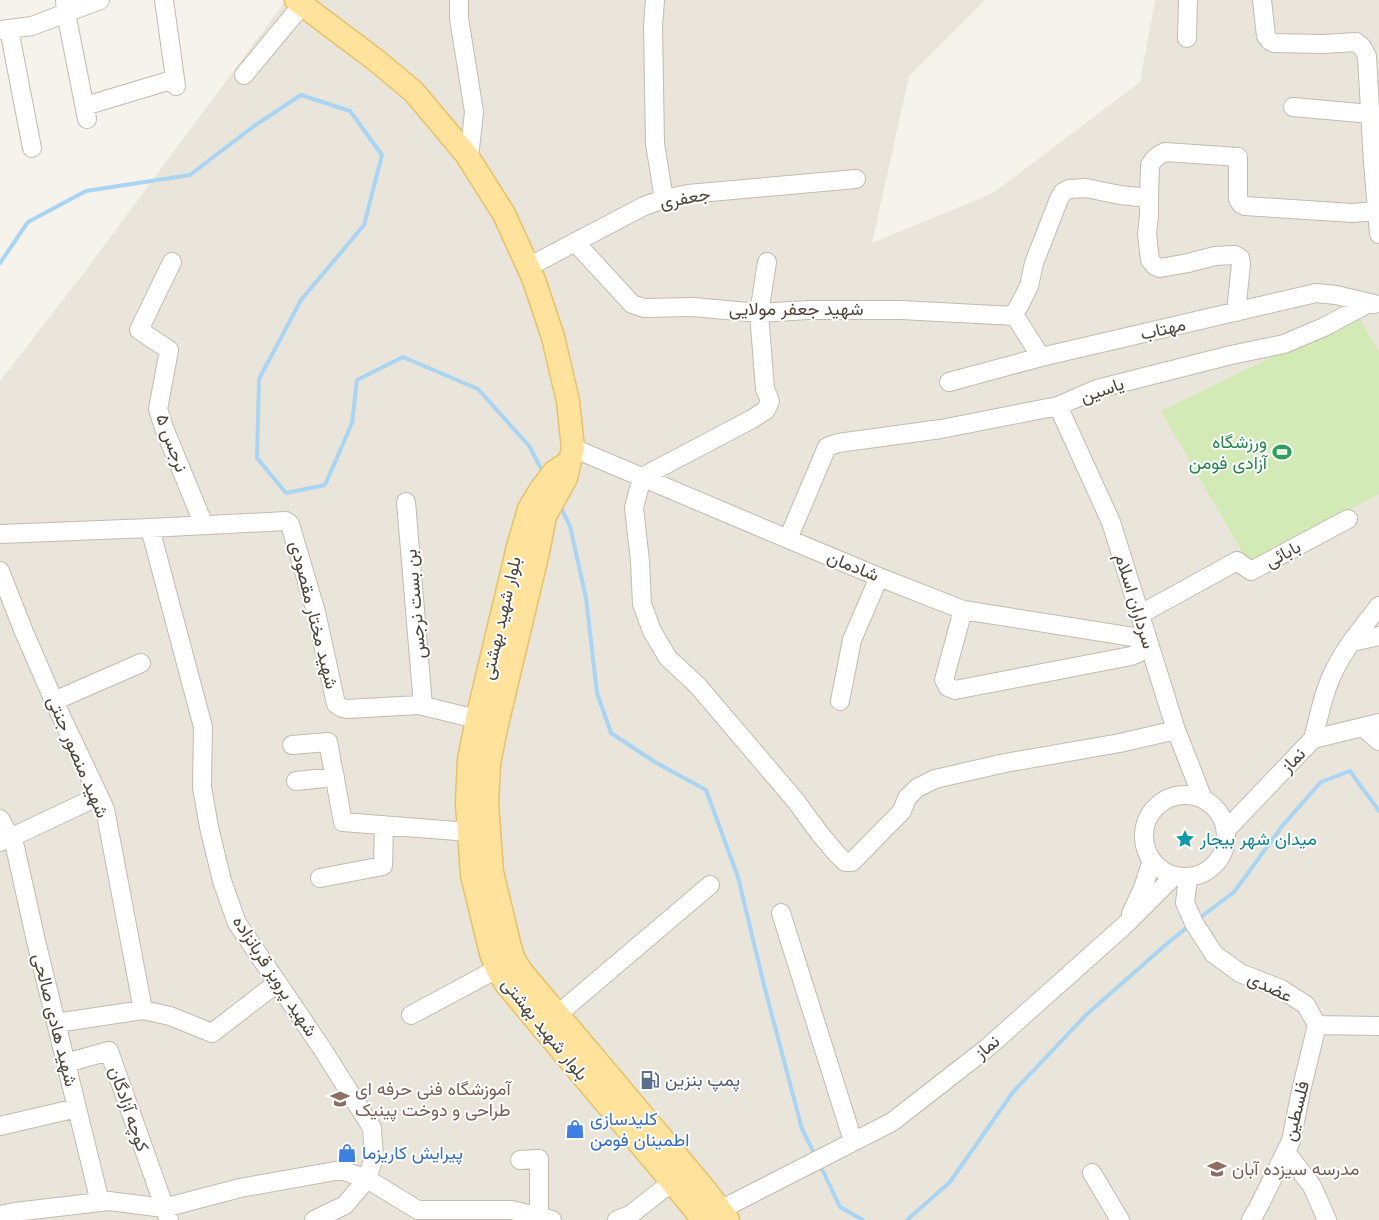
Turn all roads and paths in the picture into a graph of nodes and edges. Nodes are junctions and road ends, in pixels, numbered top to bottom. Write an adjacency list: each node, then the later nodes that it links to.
1 (100, 0): 8 (street)
2 (164, 0): 8 (street)
3 (459, 0): 15 (street)
4 (655, 0): 18 (street)
5 (1188, 0): 10 (street)
6 (1262, 0): 13 (street)
7 (299, 2): 11 (street); 15 (main road)
8 (66, 7): 9 (street)
9 (5, 30): 14 (street)
10 (1187, 38)
11 (244, 75)
12 (1293, 107): 13 (street)
13 (1370, 114): 19 (street)
14 (32, 148)
15 (469, 158): 24 (main road)
16 (856, 178): 18 (street, جعفری)
17 (1149, 198): 19 (street); 26 (street); 28 (street)
18 (664, 199): 21 (street, جعفری)
19 (1377, 211): 20 (street)
20 (1379, 234)
21 (575, 242): 24 (street, جعفری); 27 (street, شهید جعفر مولایی)
22 (172, 262): 36 (street, نرجس ۵)
23 (767, 262): 27 (street)
24 (528, 267): 32 (main road)
25 (1374, 304): 26 (street, مهتاب); 31 (street, یاسین)
26 (1236, 312): 29 (street, مهتاب)
27 (759, 313): 28 (street, شهید جعفر مولایی); 33 (street)
28 (1015, 316): 29 (street)
29 (1041, 358): 30 (street, مهتاب)
30 (949, 382)
31 (1058, 406): 39 (street, یاسین); 44 (street, سرداران اسلام)
32 (565, 465): 33 (street, شادمان); 52 (main road, بلوار شهید بهشتی)
33 (642, 477): 39 (street, شادمان); 54 (street)
34 (406, 502): 51 (street, بن بست نرجس)
35 (1348, 519): 44 (street, بابائی)
36 (204, 525): 37 (street, شهید مختار مقصودی); 51 (street, شهید مختار مقصودی)
37 (150, 528): 38 (street, شهید مختار مقصودی); 74 (street, شهید پرویز قربانزاده)
38 (0, 534)
39 (788, 539): 41 (street, شادمان)
40 (0, 571): 49 (street, شهید منصور جنتی)
41 (879, 577): 43 (street, شادمان); 50 (street)
42 (1379, 606): 47 (street)
43 (963, 610): 46 (street, شادمان); 46 (street)
44 (1139, 614): 46 (street, سرداران اسلام)
45 (1379, 636): 47 (street)
46 (1146, 639): 54 (street, سرداران اسلام)
47 (1352, 642): 55 (street)
48 (141, 663): 49 (street)
49 (54, 701): 60 (street, شهید منصور جنتی)
50 (840, 701)
51 (423, 706): 52 (street, شهید مختار مقصودی)
52 (487, 722): 65 (main road, بلوار شهید بهشتی); 77 (main road, بلوار شهید بهشتی)
53 (1371, 725): 55 (street, نماز); 56 (street)
54 (1176, 730): 61 (street, سرداران اسلام)
55 (1313, 739): 64 (street, نماز)
56 (1379, 741)
57 (292, 745): 58 (street)
58 (335, 777): 59 (street); 63 (street)
59 (296, 781)
60 (99, 796): 66 (street); 75 (street, شهید منصور جنتی)
61 (1203, 799): 64 (street); 67 (street)
62 (0, 819): 66 (street, شهید هادی صالحی)
63 (384, 825): 65 (street); 69 (street)
64 (1226, 830): 68 (street)
65 (469, 832): 73 (main road, بلوار شهید بهشتی)
66 (5, 840): 78 (street, شهید هادی صالحی)
67 (1152, 860): 68 (street); 72 (street)
68 (1181, 877): 72 (street, نماز); 79 (street, عضدی)
69 (320, 878)
70 (710, 885): 77 (street)
71 (782, 913): 85 (street)
72 (1125, 926): 85 (street, نماز)
73 (497, 969): 76 (street); 82 (main road, بلوار شهید بهشتی)
74 (277, 983): 75 (street); 89 (street, شهید پرویز قربانزاده)
75 (143, 1010): 78 (street)
76 (411, 1014)
77 (558, 1014): 82 (main road, بلوار شهید بهشتی)
78 (56, 1023): 81 (street, شهید هادی صالحی)
79 (1316, 1025): 80 (street); 86 (street, فلسطین)
80 (1379, 1026)
81 (66, 1063): 83 (street, شهید هادی صالحی); 93 (street, کوچه آزادگان)
82 (604, 1085): 90 (main road, بلوار شهید بهشتی); 96 (main road, بلوار شهید بهشتی)
83 (77, 1108): 84 (street); 91 (street, شهید هادی صالحی)
84 (0, 1126)
85 (853, 1141): 96 (street, نماز)
86 (1286, 1152): 101 (street, فلسطین); 102 (street)
87 (520, 1160): 97 (street)
88 (1092, 1173): 100 (street)
89 (367, 1179): 93 (street); 95 (street); 98 (street)
90 (672, 1182): 96 (main road, بلوار شهید بهشتی); 99 (street)
91 (100, 1202): 92 (street); 93 (street)
92 (68, 1213): 94 (street)
93 (166, 1214)
94 (0, 1215)
95 (419, 1215): 97 (street)
96 (717, 1217)
97 (545, 1218)
98 (314, 1220)
99 (617, 1220)
100 (1120, 1220)
101 (1251, 1220)
102 (1327, 1220)

